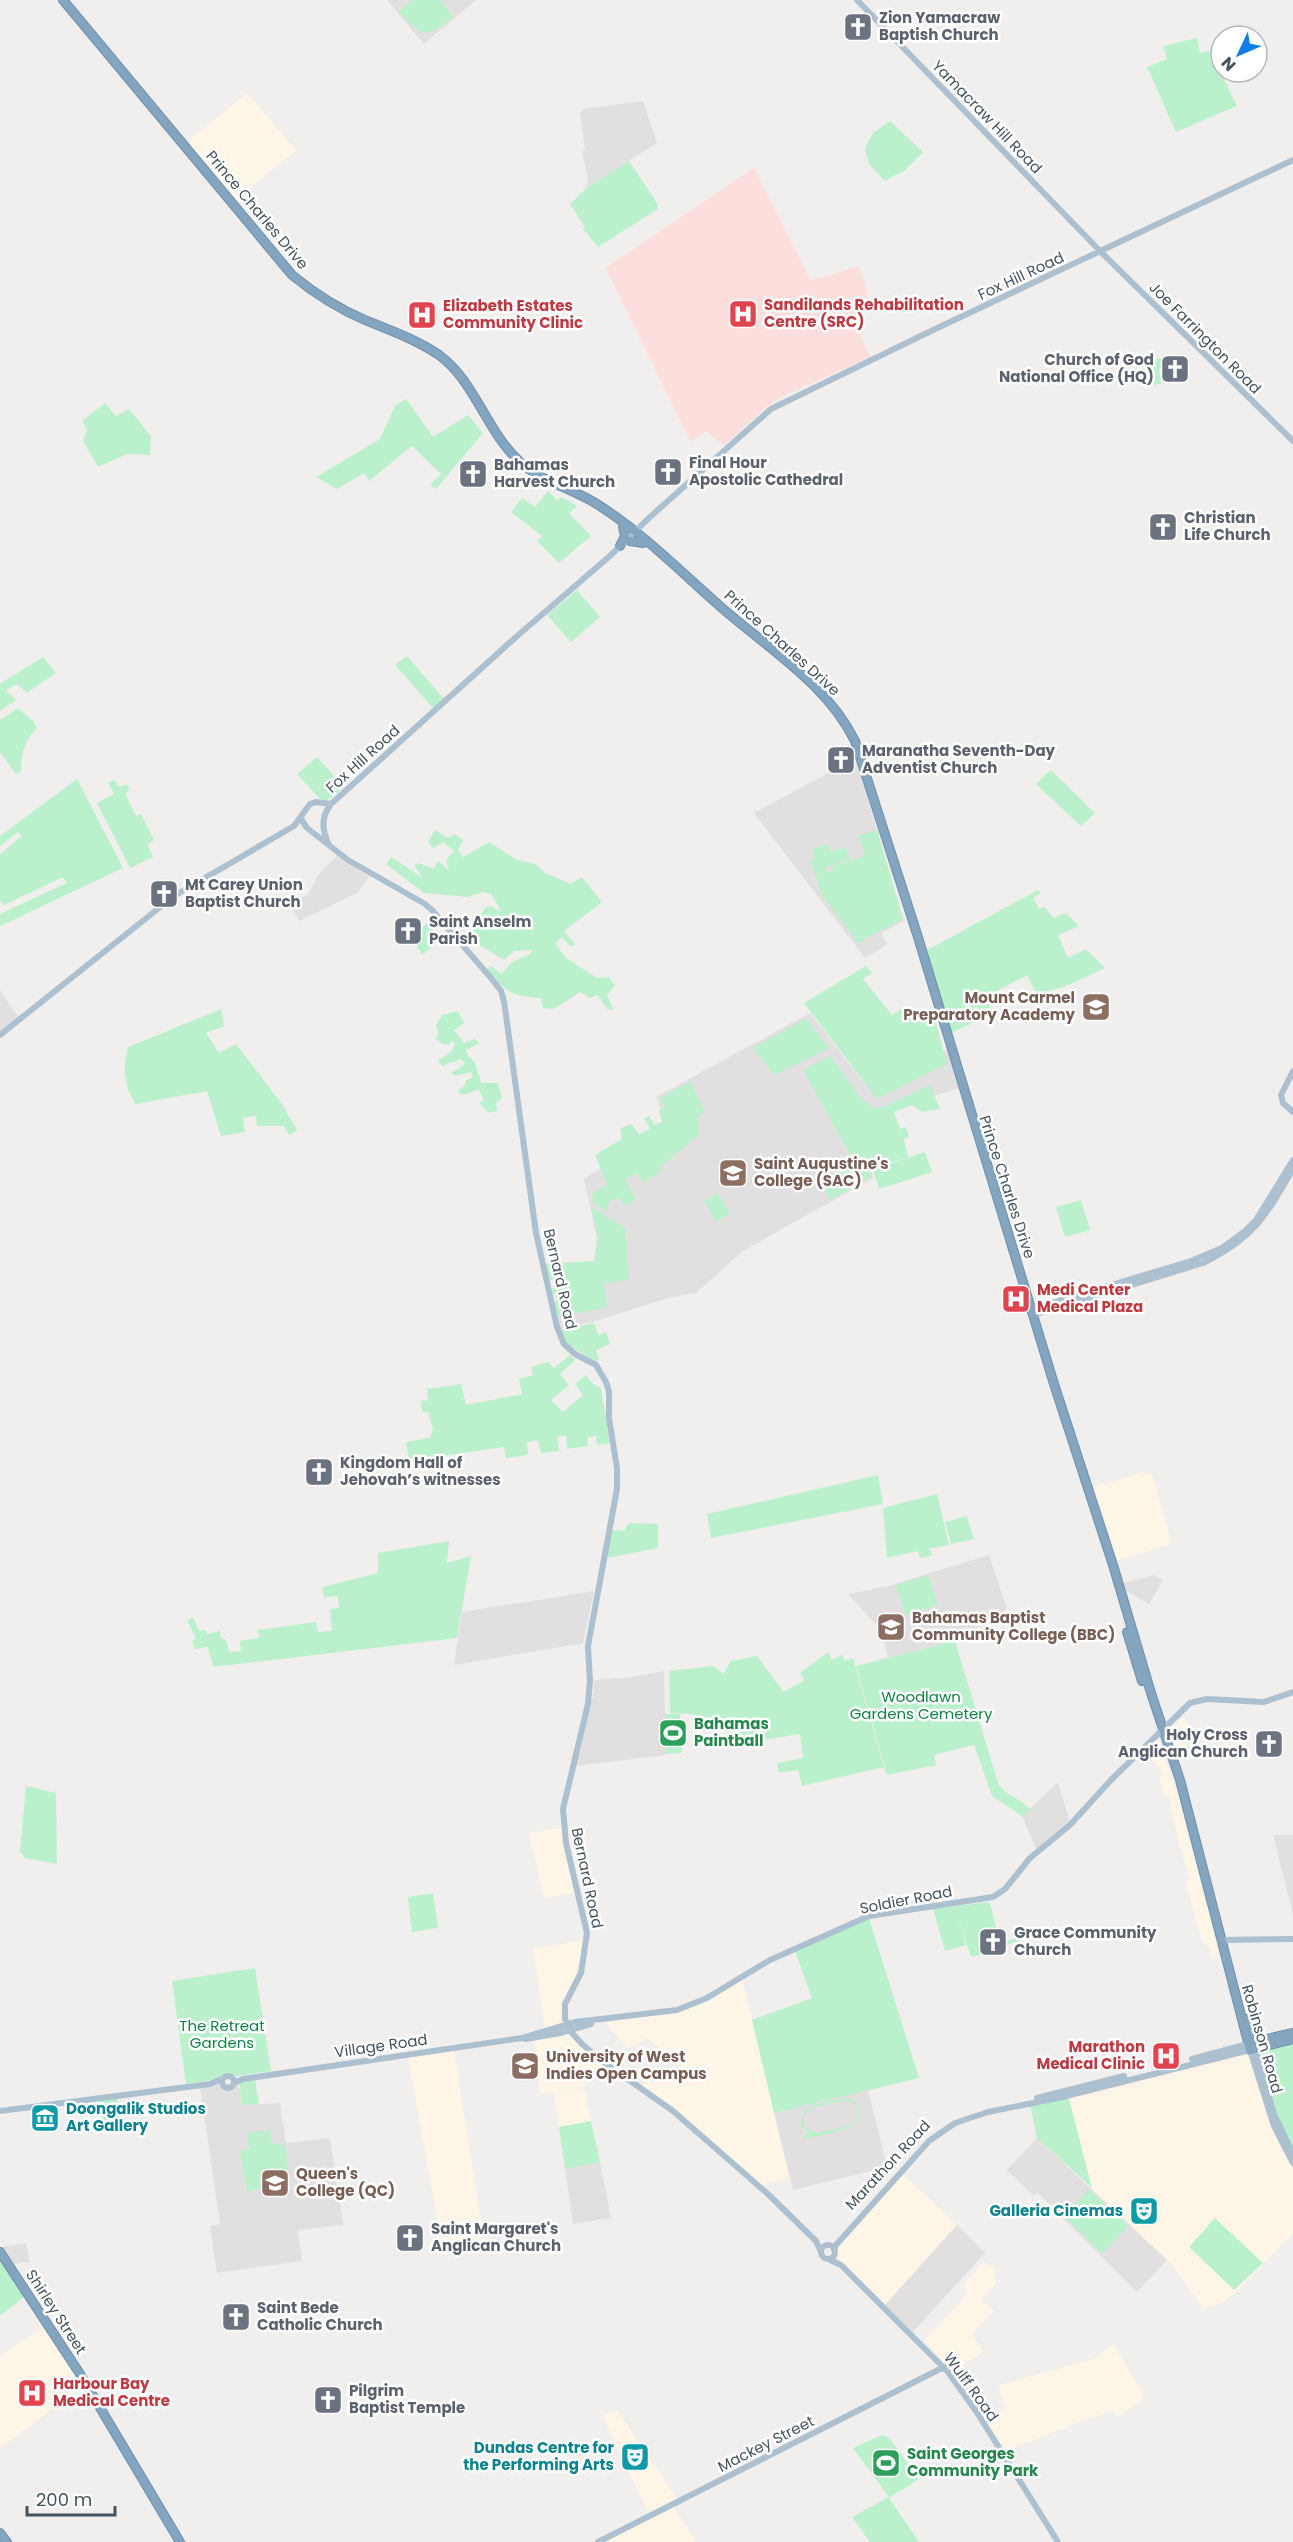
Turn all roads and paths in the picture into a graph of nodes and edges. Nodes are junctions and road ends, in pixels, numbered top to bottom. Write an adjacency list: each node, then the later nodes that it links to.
1 (63, 0): 10 (highway, Prince Charles Drive)
2 (857, 0): 4 (main road, Yamacraw Hill Road)
3 (1293, 160): 5 (main road, Fox Hill Road)
4 (1090, 241): 6 (main road, Yamacraw Hill Road); 7 (main road)
5 (1110, 247): 6 (main road, Fox Hill Road); 8 (main road)
6 (1100, 252): 7 (main road, Fox Hill Road); 8 (main road, Joe Farrington Road)
7 (1088, 257): 12 (main road, Fox Hill Road)
8 (1108, 259): 9 (main road, Joe Farrington Road)
9 (1293, 441)
10 (567, 490): 11 (highway, Prince Charles Drive); 12 (highway, Prince Charles Drive)
11 (622, 527): 12 (highway, Prince Charles Drive); 13 (highway)
12 (634, 536): 13 (main road, Fox Hill Road); 14 (main road, Fox Hill Road); 15 (highway, Prince Charles Drive); 15 (highway, Prince Charles Drive)
13 (620, 546): 14 (main road, Fox Hill Road)
14 (611, 555): 17 (main road, Fox Hill Road)
15 (675, 567): 26 (highway, Prince Charles Drive)
16 (323, 802): 17 (main road, Fox Hill Road); 18 (main road); 19 (main road, Fox Hill Road)
17 (331, 804): 18 (main road)
18 (326, 810): 20 (main road)
19 (302, 822): 20 (main road); 21 (main road)
20 (322, 837): 32 (main road, Bernard Road)
21 (0, 1035)
22 (1293, 1071): 23 (main road)
23 (1291, 1109)
24 (1293, 1160): 26 (main road)
25 (1293, 1169): 26 (main road)
26 (1033, 1312): 28 (highway, Prince Charles Drive)
27 (1293, 1692): 28 (main road, Soldier Road)
28 (1162, 1732): 30 (highway, Robinson Road); 32 (main road, Soldier Road)
29 (1293, 1939): 30 (main road)
30 (1222, 1940): 31 (highway, Robinson Road); 36 (highway, Robinson Road)
31 (1246, 2019): 34 (highway); 36 (highway, Robinson Road)
32 (570, 2026): 37 (main road, Village Road); 42 (main road)
33 (1293, 2033): 34 (highway)
34 (1269, 2037): 36 (highway)
35 (1293, 2038): 36 (highway)
36 (1251, 2046): 40 (main road, Robinson Road); 41 (main road, Robinson Road); 43 (main road, Marathon Road)
37 (233, 2080): 38 (main road, Village Road); 38 (main road, Village Road)
38 (223, 2082): 39 (main road, Village Road)
39 (0, 2111)
40 (1293, 2154)
41 (1293, 2163)
42 (816, 2241): 43 (main road); 45 (main road)
43 (832, 2248): 45 (main road); 46 (main road); 47 (main road, Wulff Road)
44 (0, 2252): 51 (highway, Shirley Street)
45 (821, 2252): 46 (main road)
46 (828, 2259): 47 (main road, Wulff Road)
47 (841, 2265): 48 (main road, Wulff Road)
48 (944, 2367): 52 (main road, Mackey Street); 53 (main road, Wulff Road)
49 (0, 2533): 50 (highway)
50 (7, 2542)
51 (180, 2542)
52 (598, 2542)
53 (1058, 2542)

